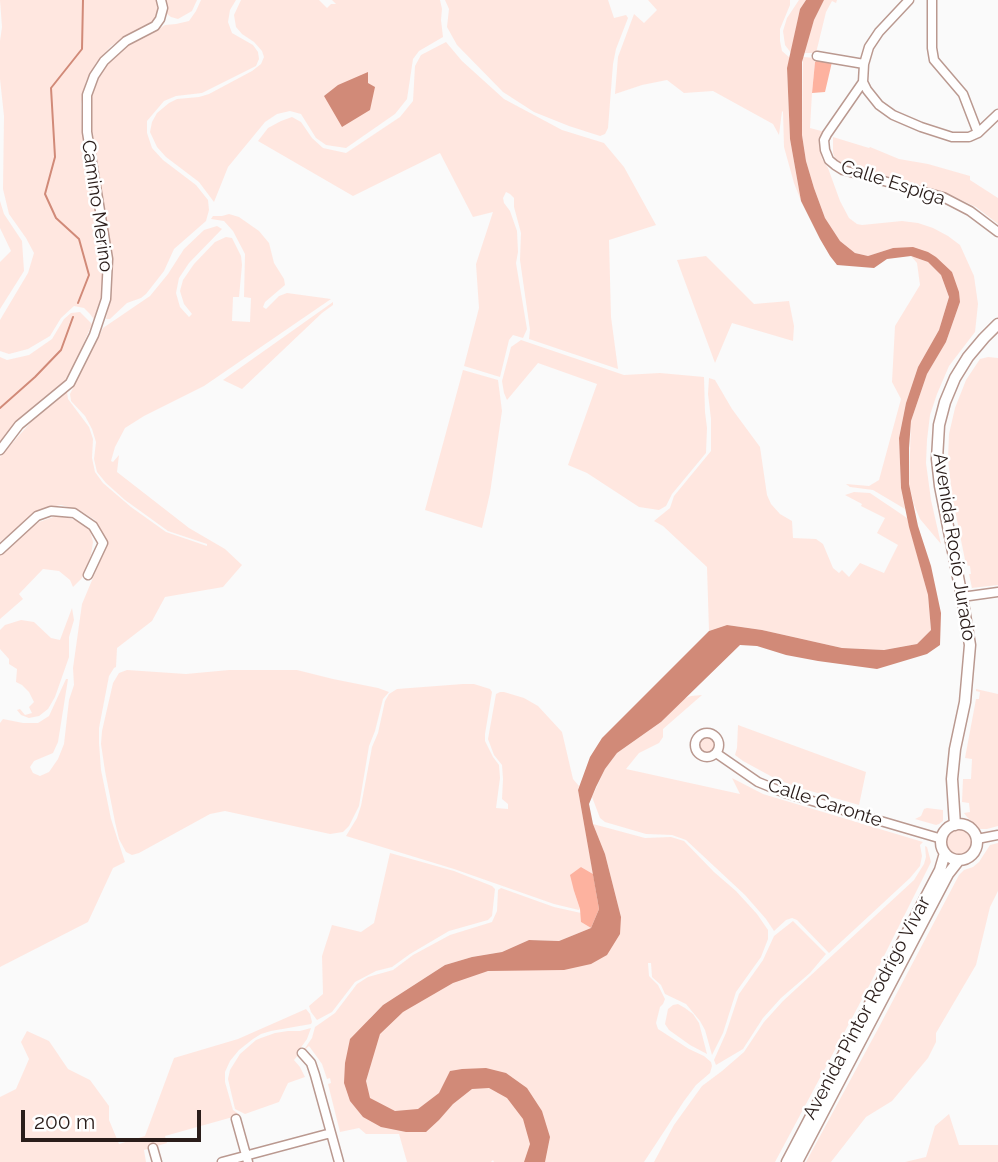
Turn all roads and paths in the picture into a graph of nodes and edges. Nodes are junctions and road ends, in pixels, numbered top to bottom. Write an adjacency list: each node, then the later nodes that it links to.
1 (161, 0): 11 (street, Camino Merino)
2 (909, 0): 5 (street)
3 (932, 0): 8 (street)
4 (817, 56): 5 (street)
5 (864, 64): 6 (street)
6 (863, 82): 8 (street); 9 (street, Calle Espiga)
7 (998, 114): 8 (street)
8 (978, 133)
9 (998, 232)
10 (997, 326): 15 (main road, Avenida Rocío Jurado)
11 (0, 450)
12 (0, 550): 13 (street)
13 (88, 575)
14 (998, 592): 15 (street)
15 (962, 597): 17 (main road, Avenida Rocío Jurado)
16 (716, 753): 19 (street, Calle Caronte)
17 (955, 825): 19 (main road); 20 (main road)
18 (998, 835): 20 (street)
19 (942, 839): 21 (main road)
20 (976, 839): 22 (main road)
21 (945, 853): 22 (main road); 31 (main road, Avenida Pintor Rodrigo Vivar)
22 (959, 860): 32 (main road, Avenida Pintor Rodrigo Vivar)
23 (302, 1053): 25 (street)
24 (236, 1119): 27 (street)
25 (331, 1133): 27 (street); 30 (street)
26 (153, 1148): 28 (street)
27 (247, 1159): 29 (street)
28 (157, 1162)
29 (222, 1162)
30 (339, 1162)
31 (787, 1162)
32 (797, 1162)

